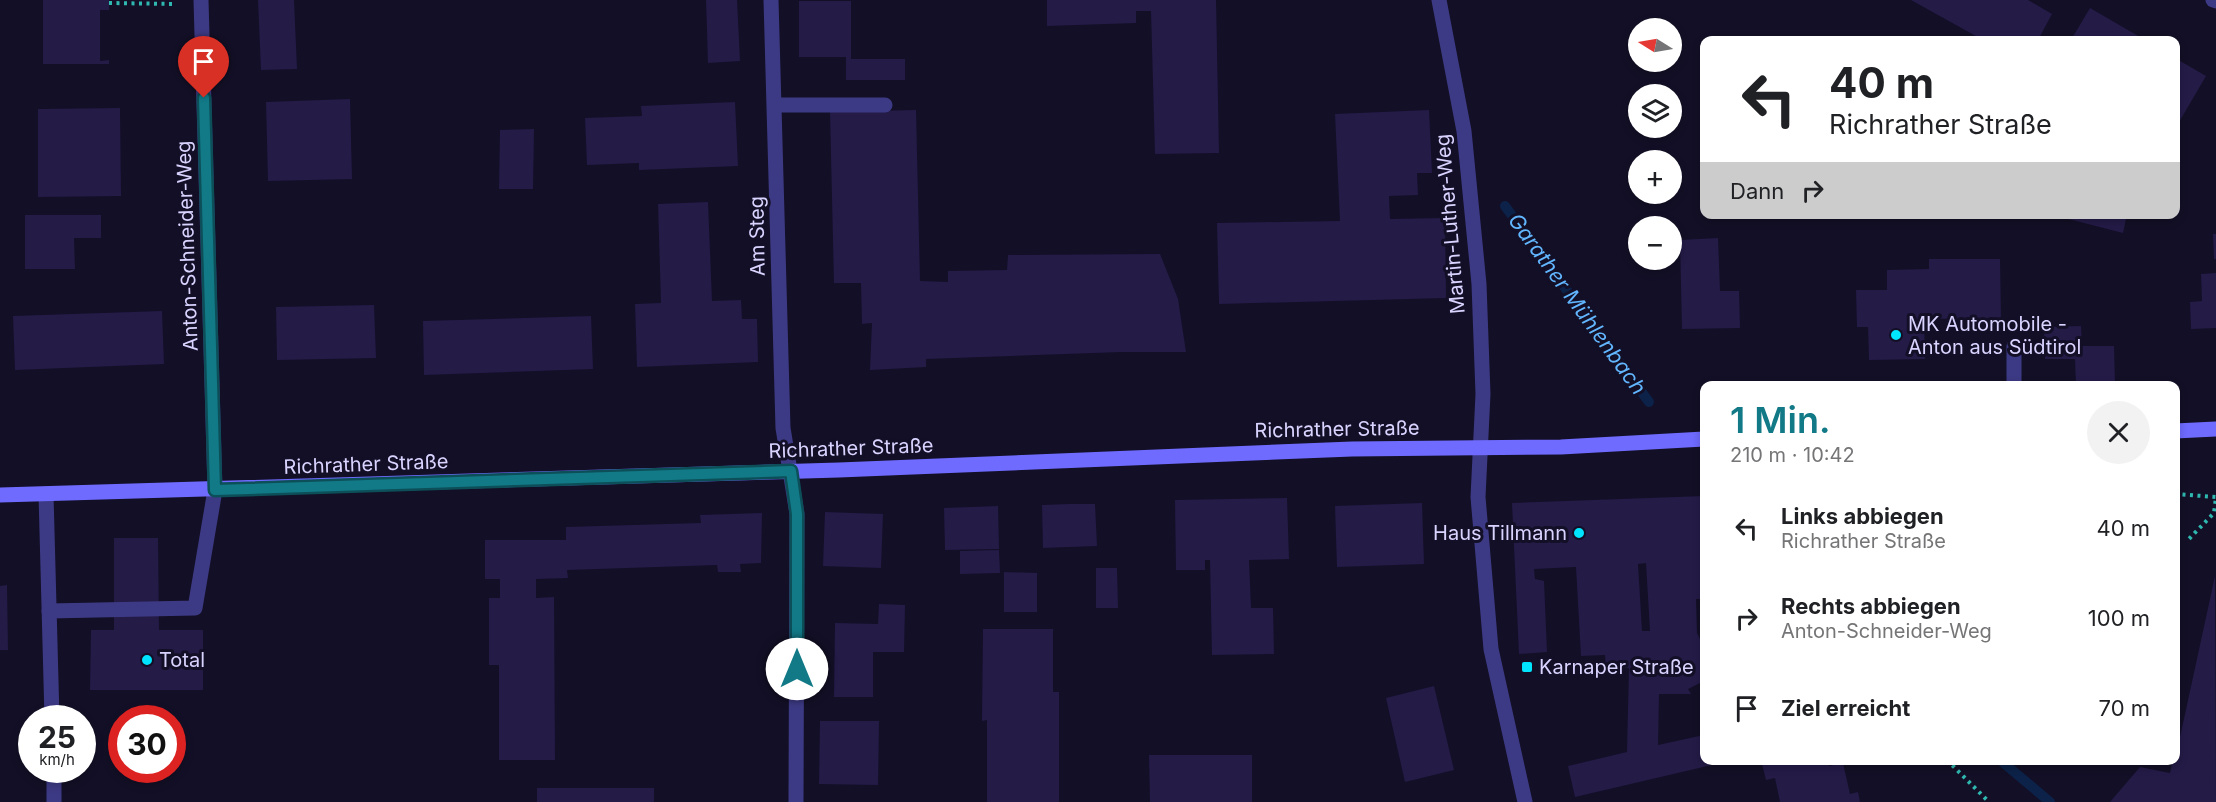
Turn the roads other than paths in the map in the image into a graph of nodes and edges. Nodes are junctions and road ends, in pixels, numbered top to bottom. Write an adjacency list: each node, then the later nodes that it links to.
1 (201, 0): 13 (street, Anton-Schneider-Weg)
2 (771, 0): 4 (street, Am Steg)
3 (1439, 0): 11 (street, Martin-Luther-Weg)
4 (776, 105): 5 (street); 12 (street, Am Steg)
5 (885, 105)
6 (2014, 346): 7 (street)
7 (2014, 381)
8 (2216, 429): 9 (main road)
9 (2180, 431)
10 (1700, 439): 11 (main road, Richrather Straße)
11 (1479, 447): 12 (main road, Richrather Straße); 21 (street)
12 (791, 471): 13 (main road, Richrather Straße); 20 (street, Am Steg)
13 (215, 490): 14 (main road, Richrather Straße); 16 (street, Anton-Schneider-Weg)
14 (46, 494): 15 (main road, Richrather Straße); 16 (street)
15 (0, 495)
16 (49, 610): 17 (street)
17 (52, 705)
18 (54, 783): 19 (street)
19 (54, 802)
20 (796, 802)
21 (1525, 802)

